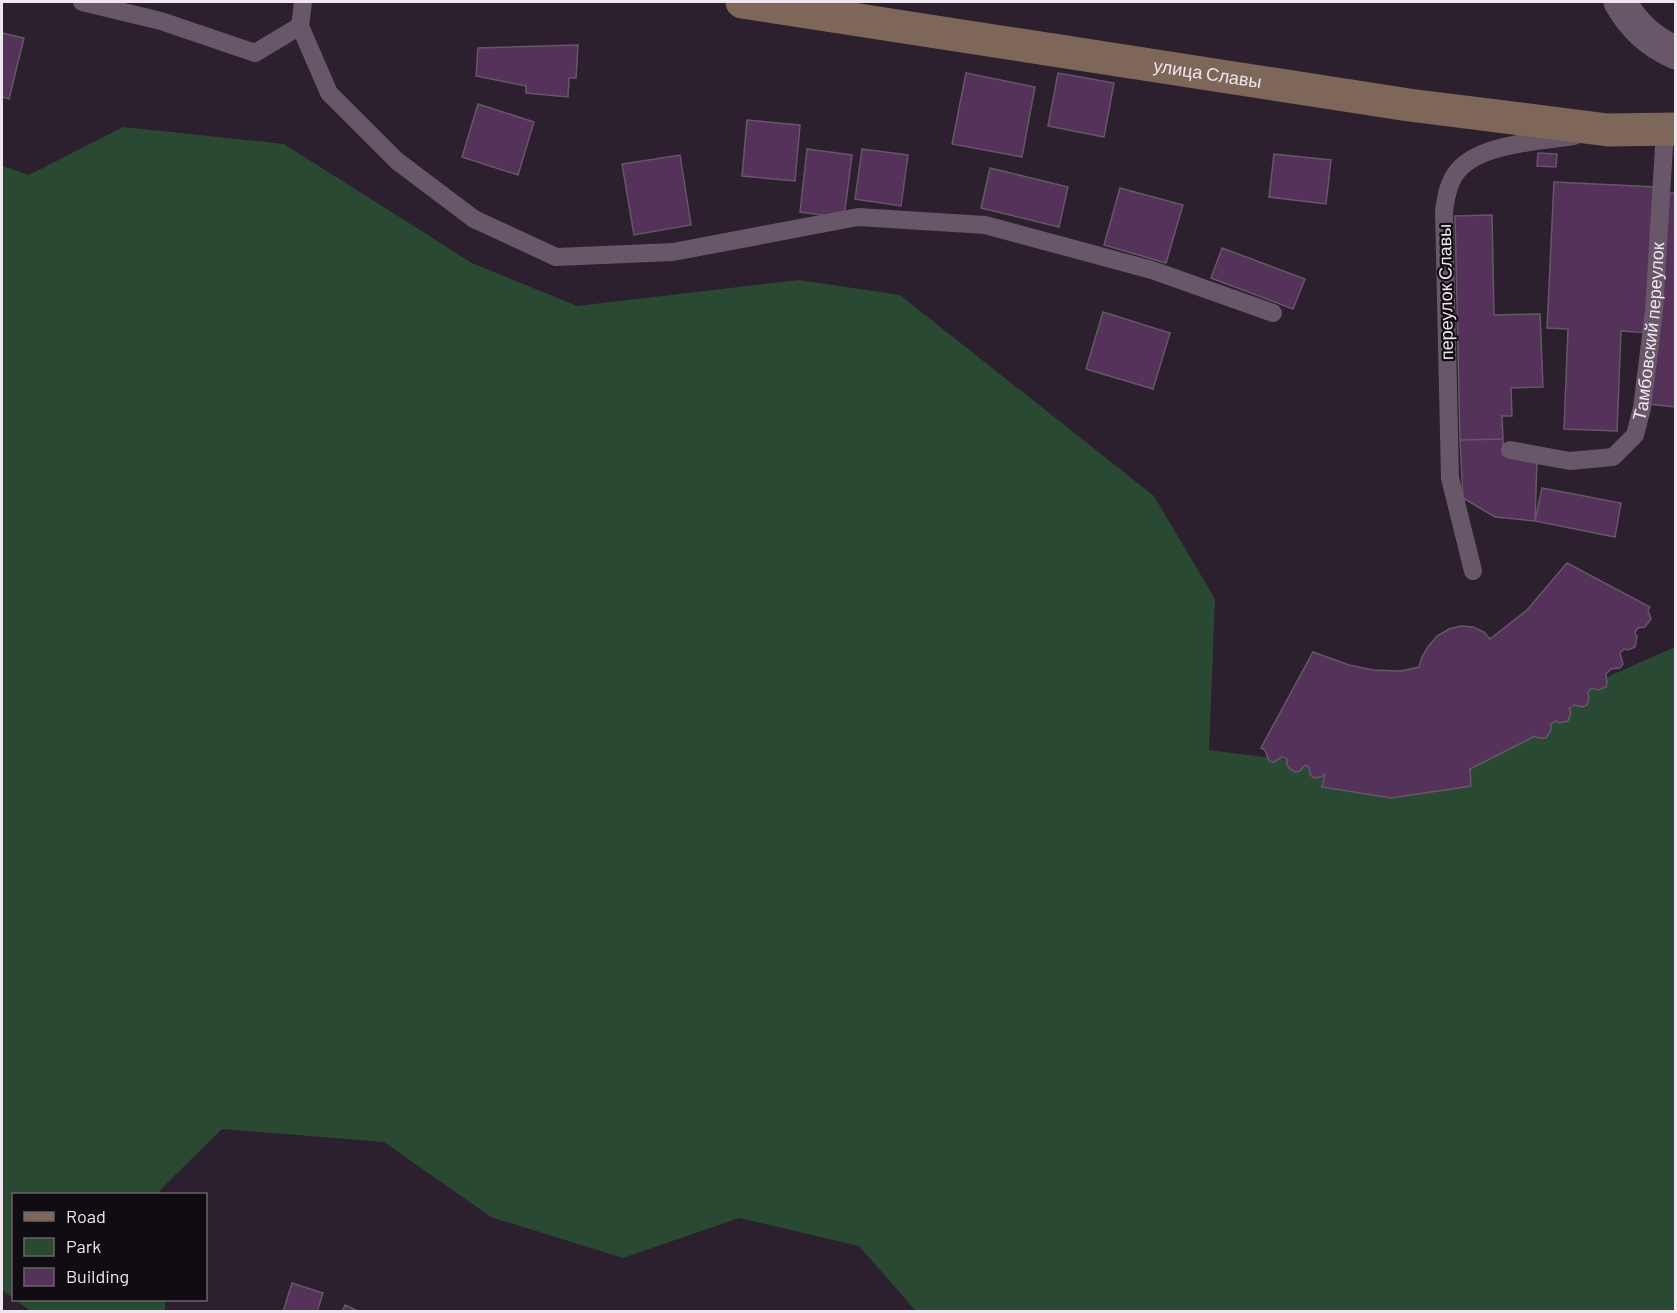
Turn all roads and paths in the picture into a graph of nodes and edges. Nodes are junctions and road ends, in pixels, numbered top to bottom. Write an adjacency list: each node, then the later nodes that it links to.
1 (82, 2): 5 (lane)
2 (303, 2): 5 (lane)
3 (742, 2): 7 (street, улица Славы)
4 (1620, 2): 6 (street)
5 (300, 26): 9 (lane)
6 (1676, 53)
7 (1608, 130): 8 (street, улица Славы); 11 (lane, переулок Славы)
8 (1670, 130): 10 (lane, Тамбовский переулок)
9 (1274, 313)
10 (1510, 450)
11 (1473, 572)

